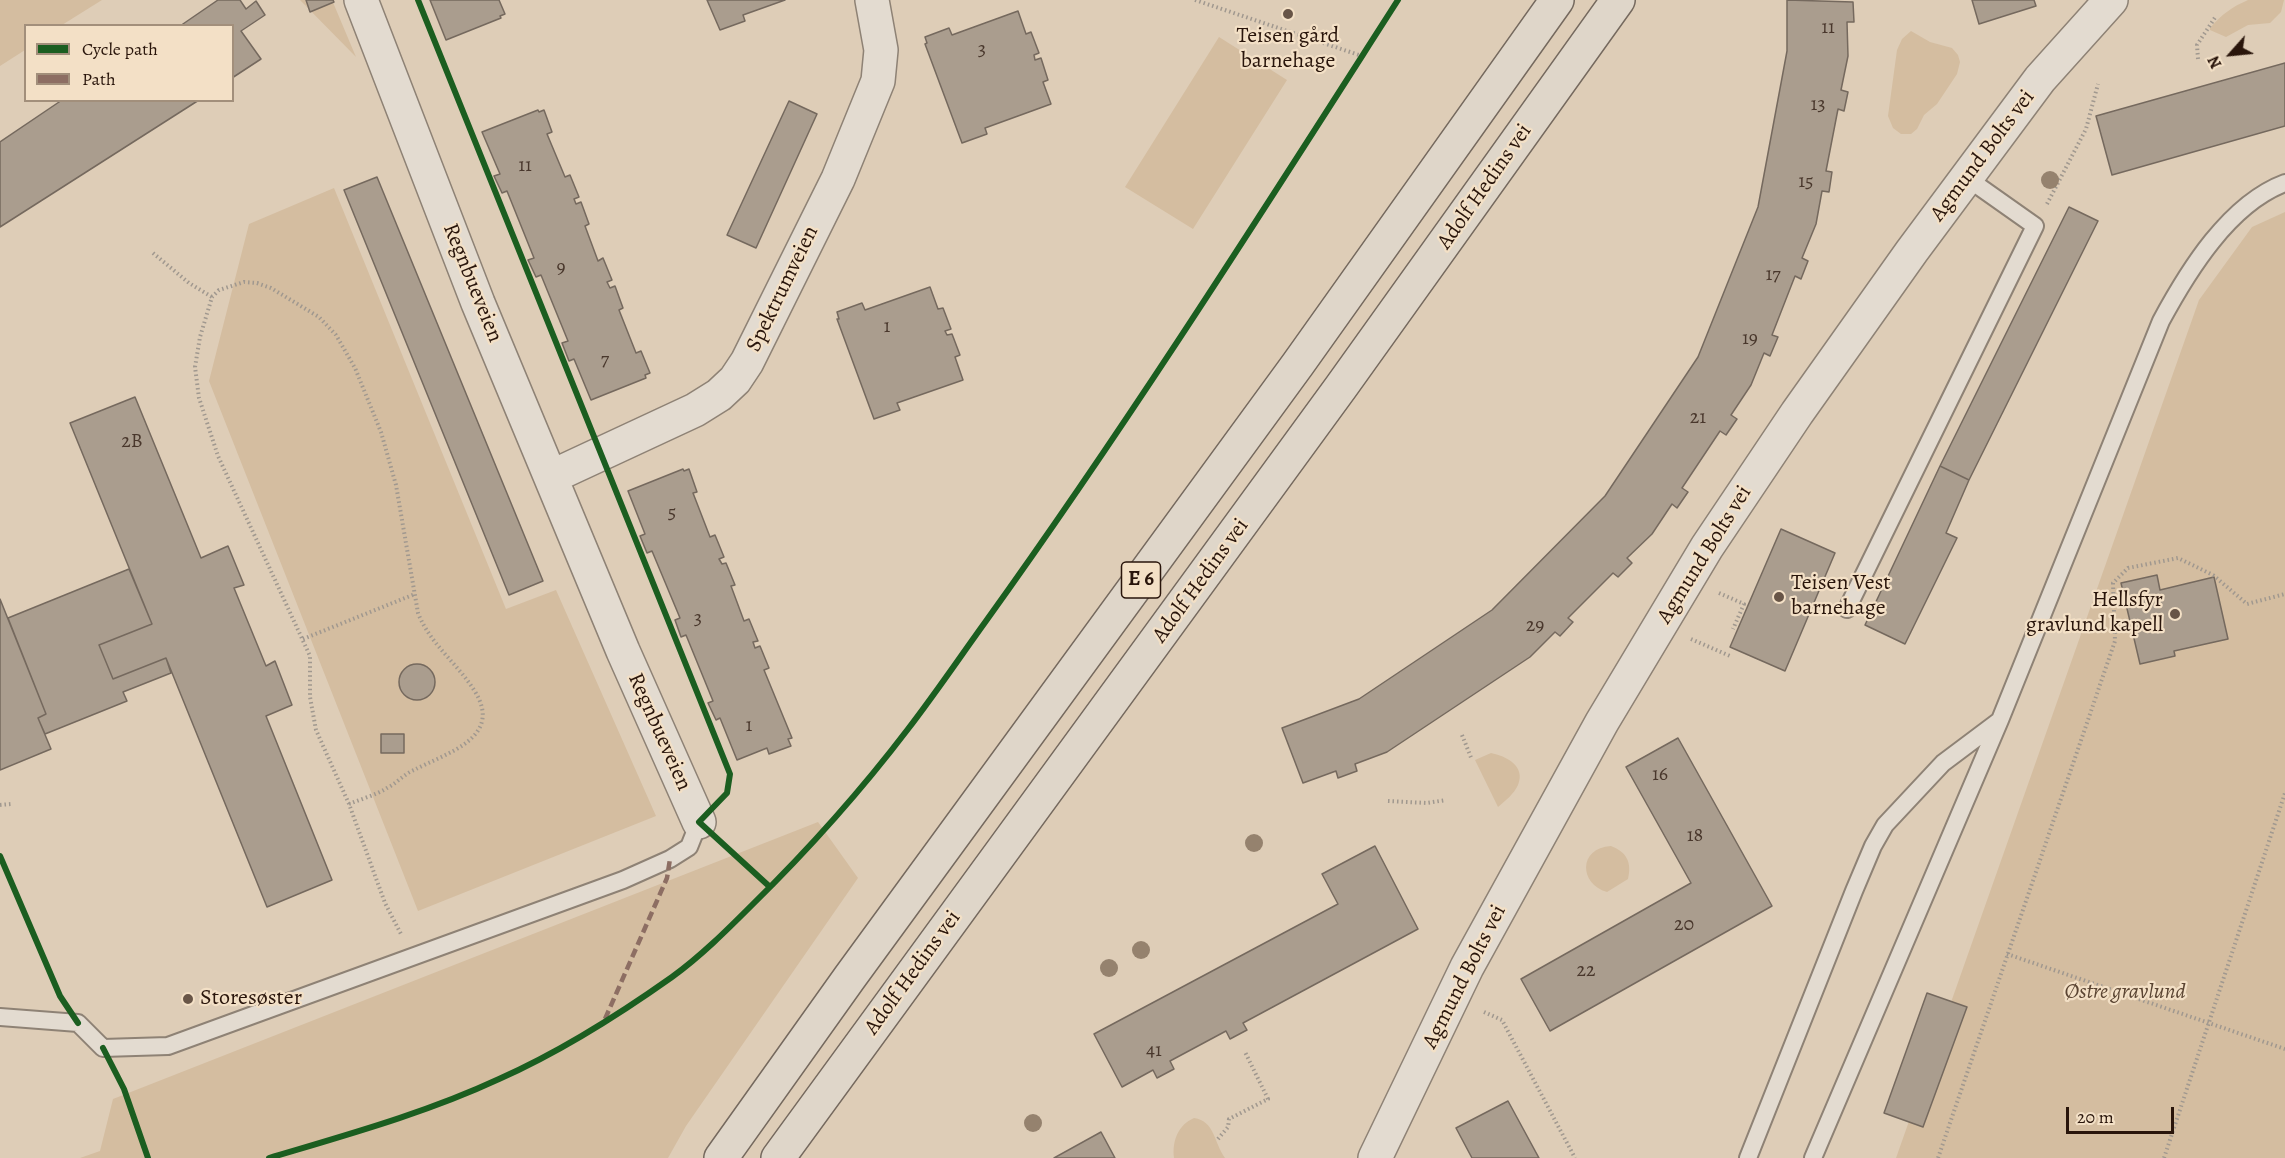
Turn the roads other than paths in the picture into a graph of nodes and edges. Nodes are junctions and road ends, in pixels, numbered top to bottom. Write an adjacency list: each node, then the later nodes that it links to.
1 (361, 0): 8 (street, Regnbueveien)
2 (872, 0): 8 (street, Spektrumveien)
3 (1557, 0): 13 (highway, E 6)
4 (1618, 0): 14 (highway, Adolf Hedins vei / E 6)
5 (2111, 0): 6 (street, Agmund Bolts vei)
6 (1966, 178): 9 (lane); 15 (street, Agmund Bolts vei)
7 (2285, 183): 10 (lane)
8 (551, 477): 11 (street, Regnbueveien)
9 (1847, 609)
10 (2000, 720): 16 (lane); 17 (lane)
11 (699, 822): 12 (lane, Regnbueveien)
12 (0, 1017)
13 (721, 1158)
14 (778, 1158)
15 (1375, 1158)
16 (1748, 1158)
17 (1813, 1158)

